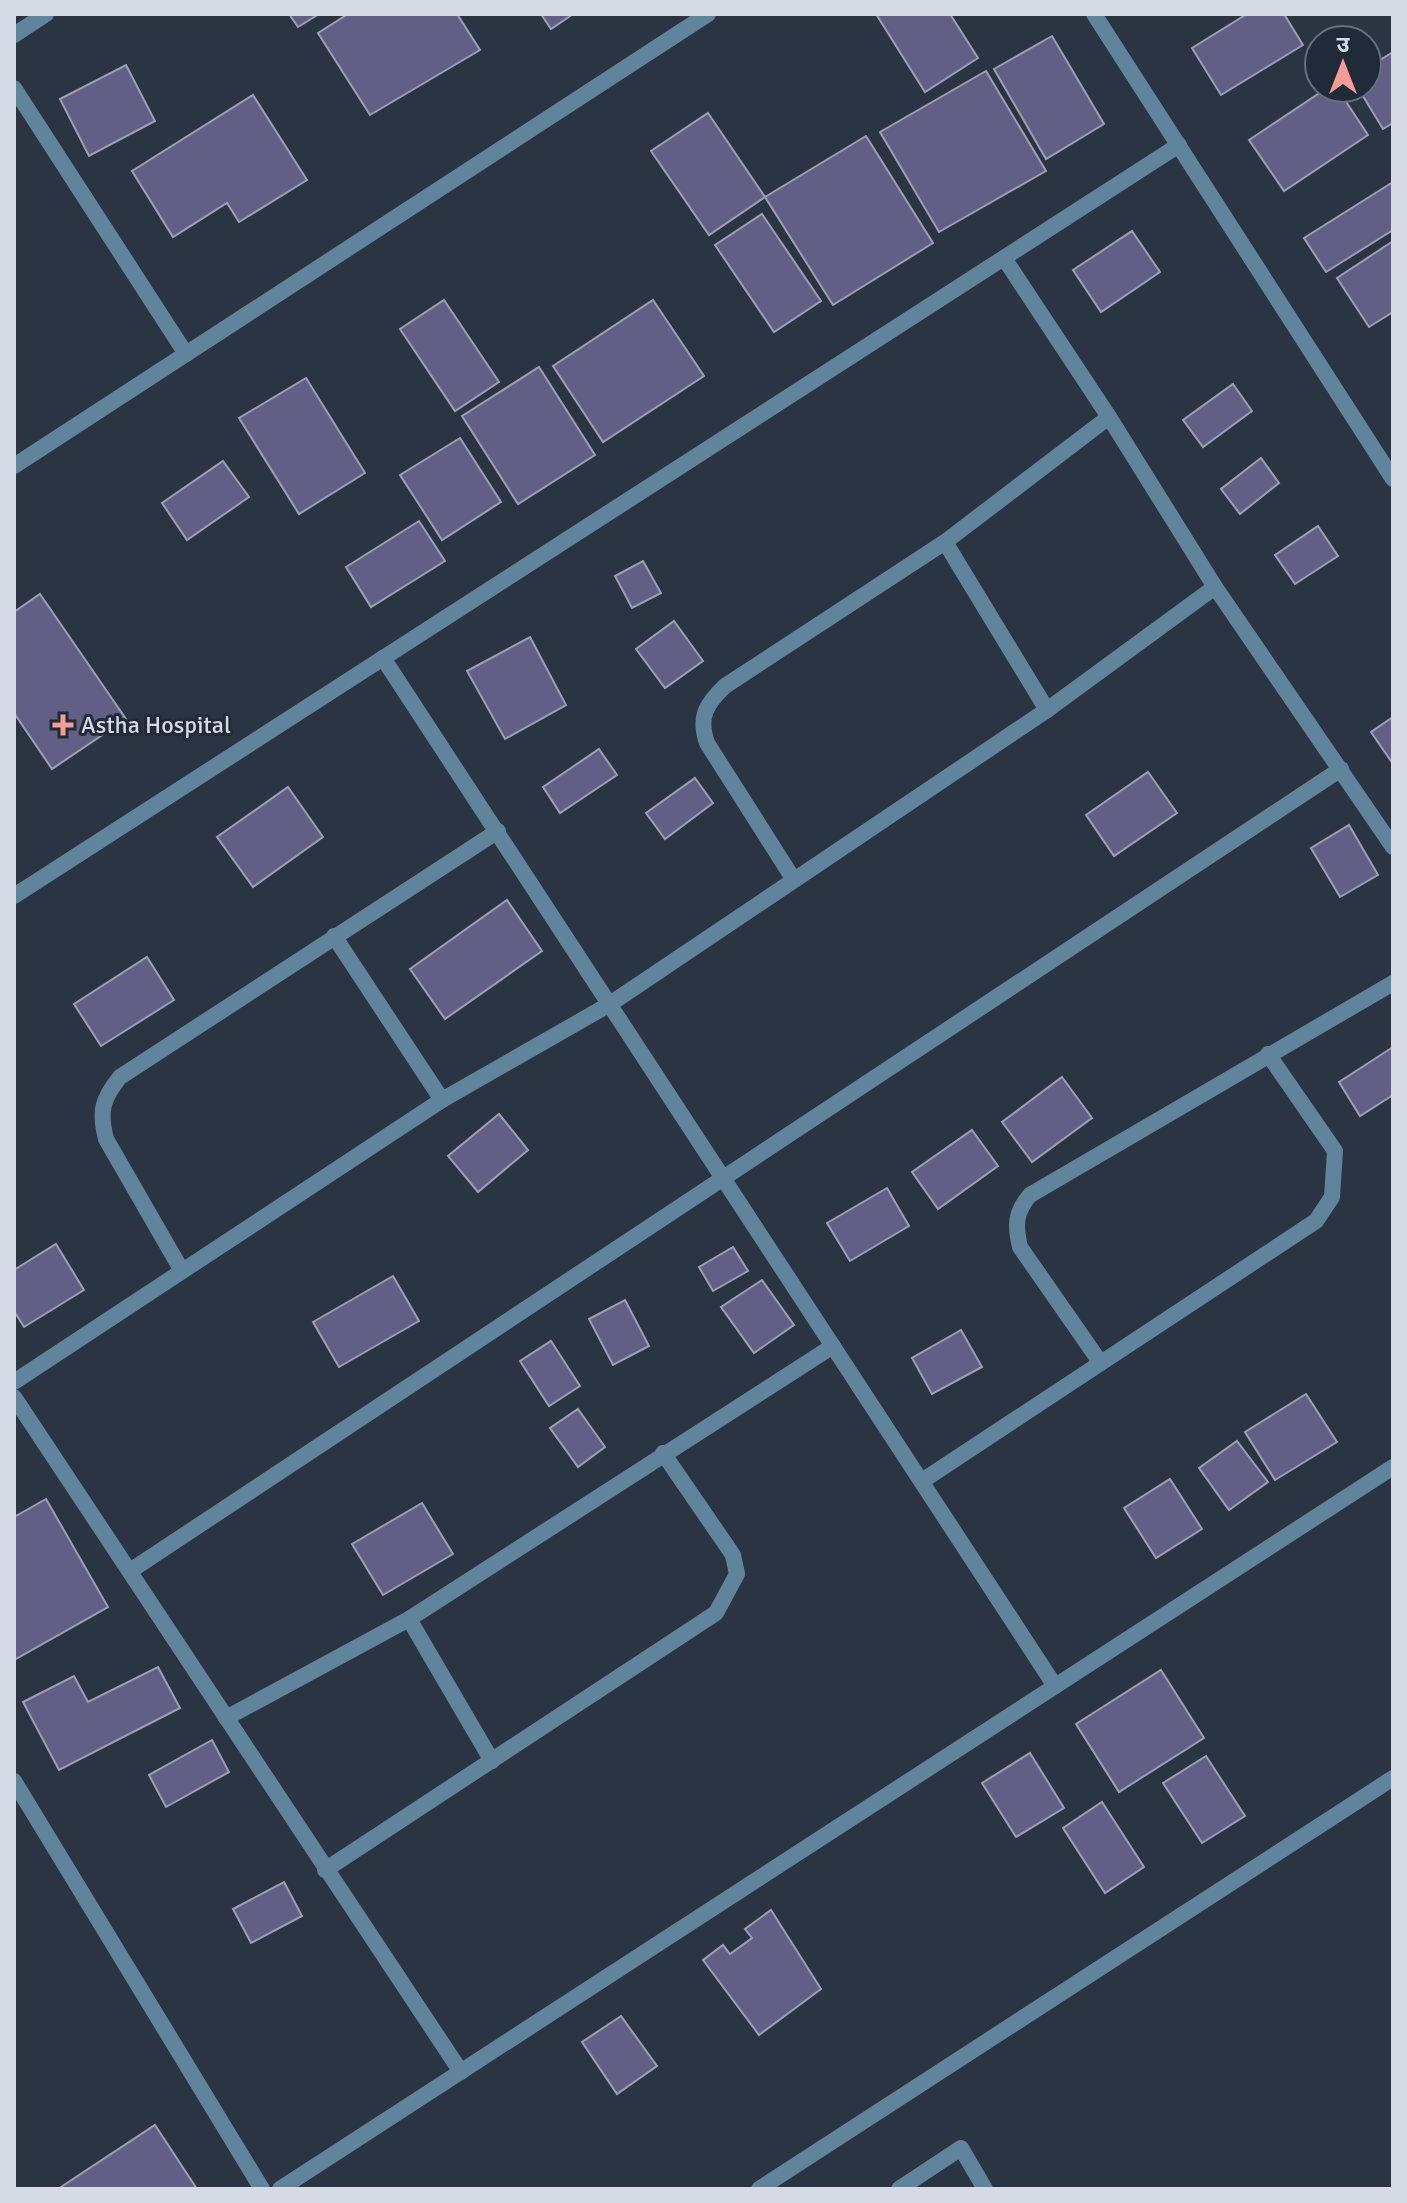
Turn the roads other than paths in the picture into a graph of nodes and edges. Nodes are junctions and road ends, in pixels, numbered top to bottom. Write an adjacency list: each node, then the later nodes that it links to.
1 (46, 14): 4 (street)
2 (708, 14): 8 (street)
3 (1094, 14): 6 (street)
4 (14, 35)
5 (14, 88): 8 (street)
6 (1179, 145): 7 (street); 11 (street)
7 (1004, 258): 9 (street); 14 (street)
8 (186, 354): 10 (street)
9 (1109, 417): 12 (street); 13 (street)
10 (14, 466)
11 (1393, 479)
12 (945, 542): 15 (street); 19 (street)
13 (1215, 587): 15 (street); 16 (street)
14 (383, 658): 17 (street); 20 (street)
15 (1047, 710): 19 (street)
16 (1341, 769): 18 (street); 26 (street)
17 (498, 831): 21 (street); 23 (street)
18 (1393, 847)
19 (794, 880): 23 (street)
20 (14, 896)
21 (334, 936): 25 (street); 27 (street)
22 (1393, 983): 24 (street)
23 (610, 1004): 25 (street); 26 (street)
24 (1268, 1054): 29 (street); 29 (street)
25 (442, 1100): 27 (street)
26 (723, 1178): 28 (street); 35 (street)
27 (182, 1271): 30 (street)
28 (833, 1346): 32 (street); 34 (street)
29 (1100, 1362): 34 (street)
30 (14, 1382)
31 (14, 1397): 35 (street)
32 (663, 1453): 36 (street); 39 (street)
33 (1393, 1467): 37 (street)
34 (922, 1481): 37 (street)
35 (130, 1571): 38 (street)
36 (409, 1619): 38 (street); 39 (street)
37 (1055, 1686): 43 (street)
38 (226, 1718): 42 (street)
39 (492, 1761): 42 (street)
40 (1393, 1778): 46 (street)
41 (14, 1781): 44 (street)
42 (325, 1870): 43 (street)
43 (461, 2072): 45 (street)
44 (262, 2189)
45 (280, 2189)
46 (759, 2189)
47 (899, 2189): 48 (street)
48 (985, 2189)

